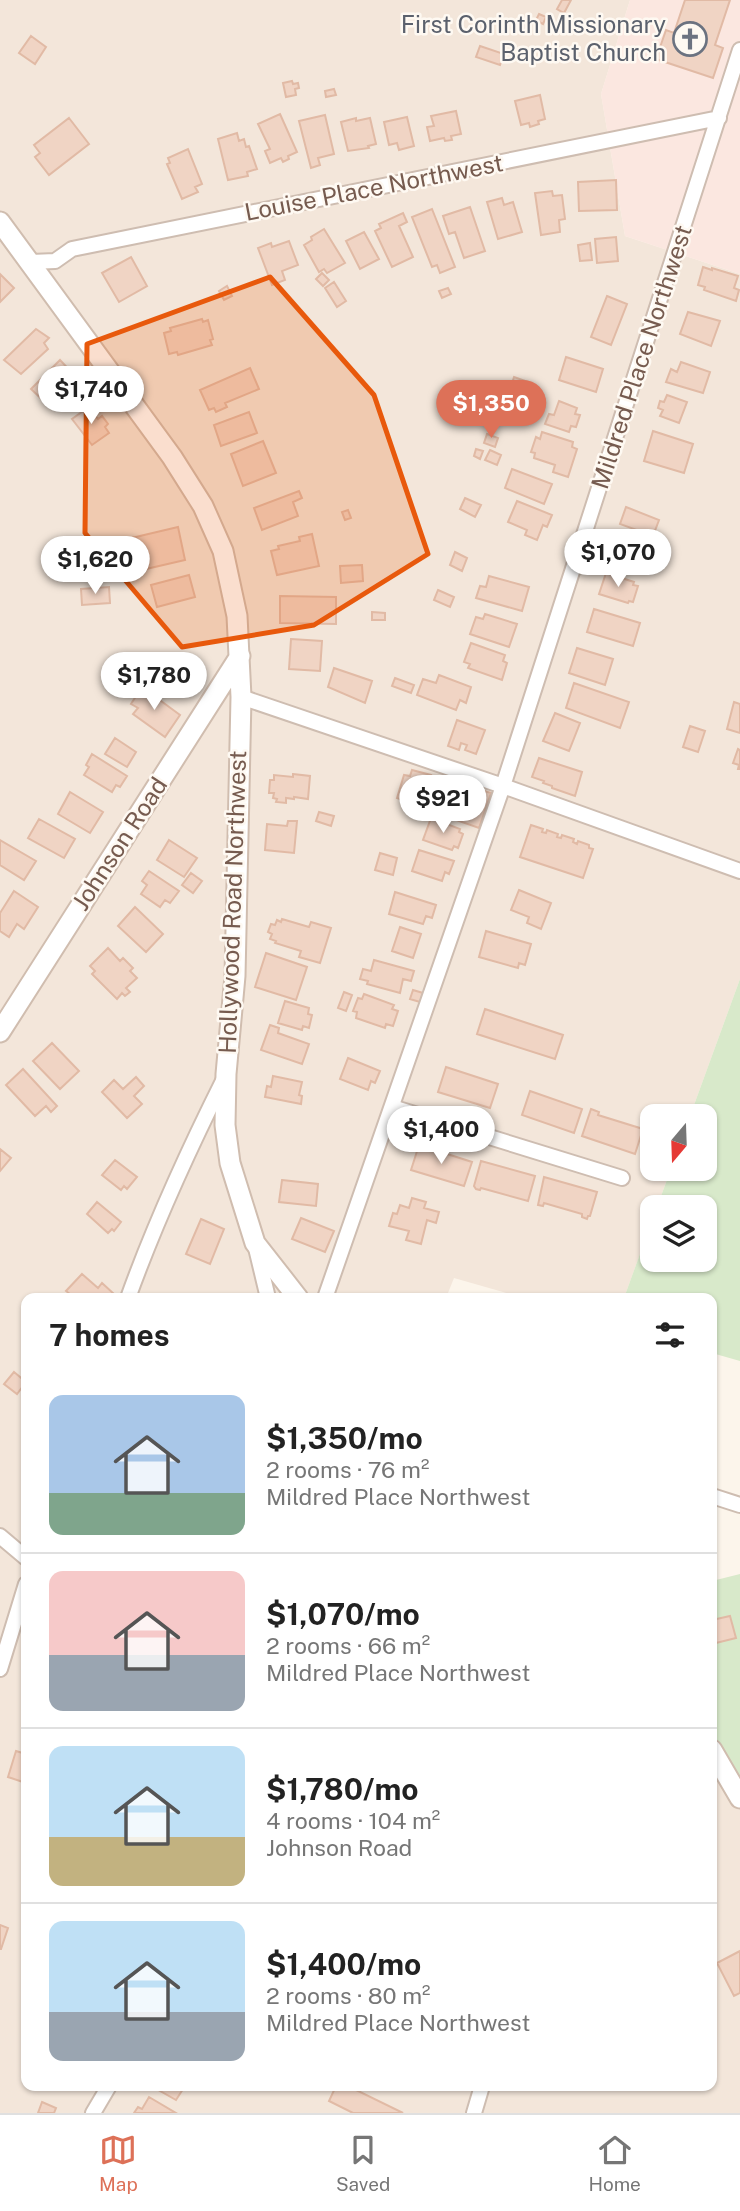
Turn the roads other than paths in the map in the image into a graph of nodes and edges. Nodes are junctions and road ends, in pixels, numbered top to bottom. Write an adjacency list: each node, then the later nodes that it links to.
1 (740, 50): 2 (street, Mildred Place Northwest)
2 (719, 118): 4 (street, Louise Place Northwest); 7 (street, Mildred Place Northwest)
3 (0, 222): 4 (street, Hollywood Road Northwest)
4 (31, 262): 5 (street, Hollywood Road Northwest)
5 (240, 656): 6 (street, Hollywood Road Northwest); 9 (street, Johnson Road)
6 (241, 697): 7 (street); 10 (street, Hollywood Road Northwest)
7 (503, 786): 8 (street); 11 (street, Mildred Place Northwest)
8 (740, 871)
9 (0, 1032)
10 (226, 1074): 13 (street, Hollywood Road Northwest); 14 (street)
11 (392, 1107): 12 (street); 17 (street, Mildred Place Northwest)
12 (622, 1178)
13 (255, 1243): 15 (street); 16 (street, Hollywood Road Northwest)
14 (130, 1293)
15 (267, 1293)
16 (294, 1293)
17 (327, 1293)
18 (717, 1498): 19 (street)
19 (740, 1505)
20 (0, 1536): 21 (street)
21 (21, 1554)
22 (21, 1600): 23 (street)
23 (0, 1669)
24 (717, 1756): 25 (street)
25 (735, 1779): 26 (street)
26 (740, 1798)
27 (106, 2091): 29 (street)
28 (481, 2091): 30 (street)
29 (93, 2113)
30 (474, 2113)

